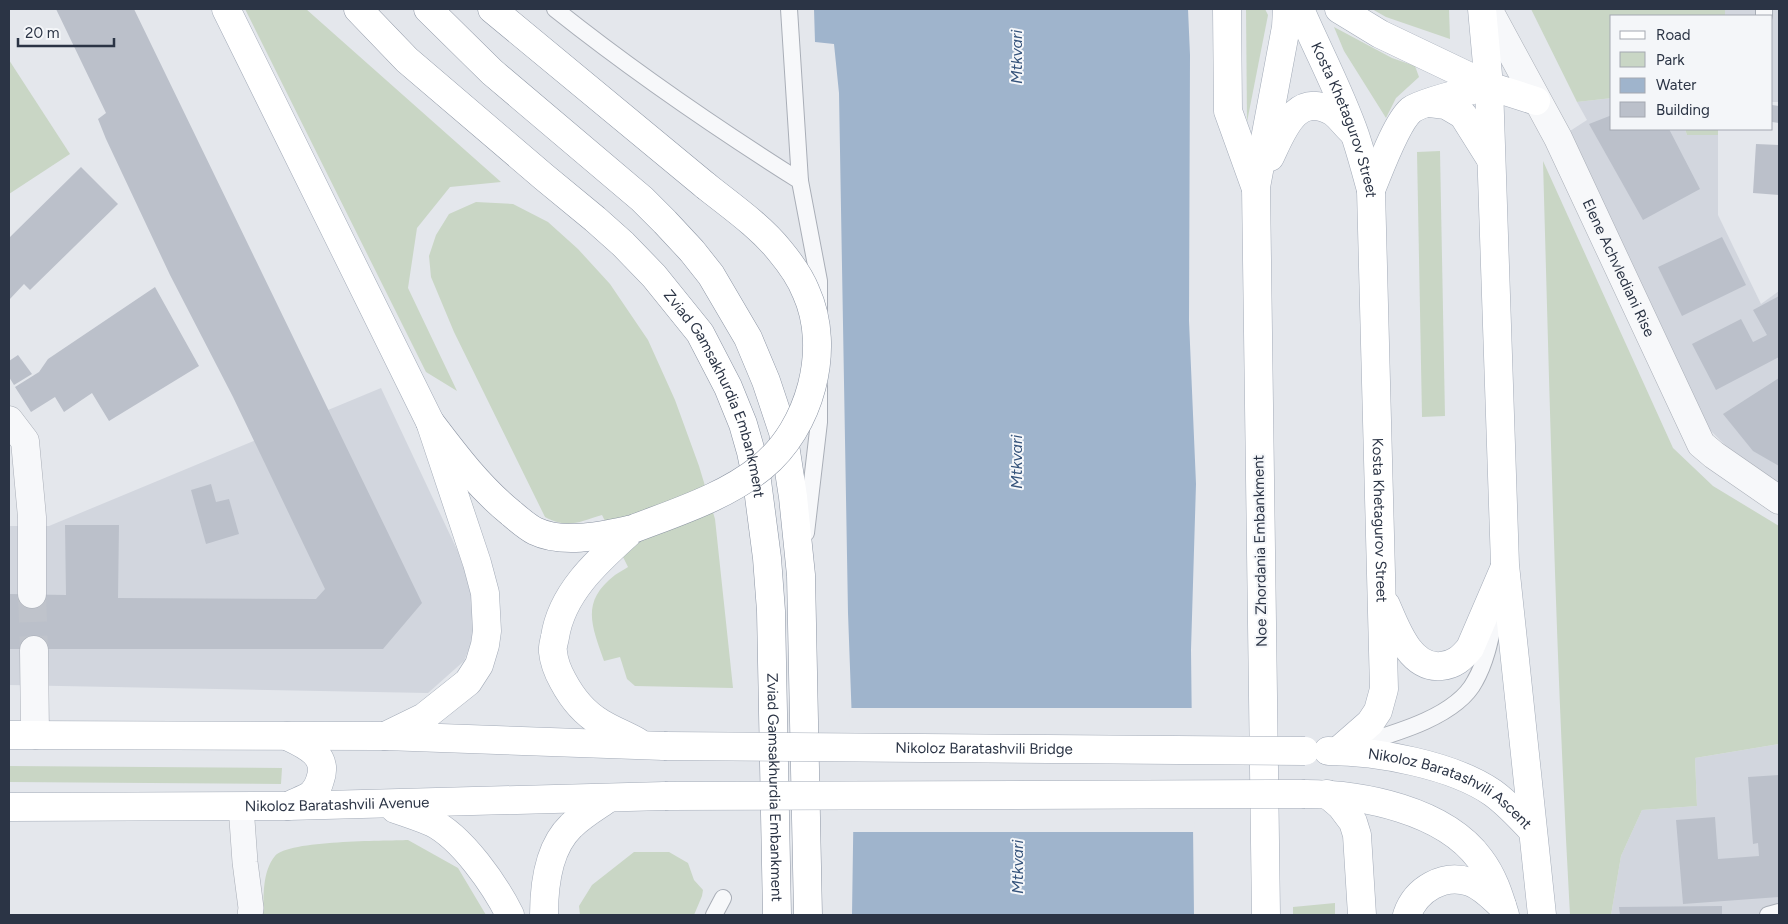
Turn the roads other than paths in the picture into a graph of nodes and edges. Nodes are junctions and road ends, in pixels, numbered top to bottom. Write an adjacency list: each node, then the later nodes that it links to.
1 (226, 9): 22 (main road)
2 (358, 9): 51 (main road, Zviad Gamsakhurdia Embankment)
3 (428, 9): 27 (main road, Zviad Gamsakhurdia Embankment)
4 (492, 9): 25 (main road, bridge)
5 (555, 9): 18 (lane)
6 (788, 9): 18 (lane)
7 (1227, 9): 19 (main road, Noe Zhordania Embankment)
8 (1286, 9): 19 (main road, Noe Zhordania Embankment)
9 (1300, 9): 16 (main road, Kosta Khetagurov Street)
10 (1339, 9): 13 (main road)
11 (1482, 9): 13 (main road)
12 (1488, 9): 14 (street, Elene Achvlediani Rise)
13 (1488, 86): 14 (main road); 15 (main road); 17 (main road)
14 (1536, 101): 23 (street, Elene Achvlediani Rise)
15 (1430, 103): 17 (main road); 20 (main road)
16 (1355, 134): 19 (main road); 20 (main road, Kosta Khetagurov Street)
17 (1491, 159): 26 (main road)
18 (800, 182): 27 (lane)
19 (1256, 187): 53 (main road, Noe Zhordania Embankment)
20 (1371, 190): 29 (main road, Kosta Khetagurov Street)
21 (9, 420): 24 (street)
22 (430, 422): 25 (main road); 34 (main road)
23 (1779, 500)
24 (20, 518): 28 (street)
25 (633, 529): 35 (main road)
26 (1505, 565): 29 (main road); 36 (lane); 43 (main road)
27 (801, 575): 52 (main road, Zviad Gamsakhurdia Embankment)
28 (32, 594)
29 (1381, 594): 36 (main road, Kosta Khetagurov Street)
30 (34, 650): 32 (street)
31 (9, 735): 32 (main road)
32 (35, 735): 33 (main road)
33 (286, 736): 34 (main road); 41 (main road)
34 (385, 736): 35 (main road)
35 (655, 746): 36 (main road, Nikoloz Baratashvili Bridge, bridge)
36 (1338, 751): 43 (main road, Nikoloz Baratashvili Ascent)
37 (1316, 794): 38 (main road, Nikoloz Baratashvili Avenue, bridge); 46 (main road, Nikoloz Baratashvili Ascent); 54 (main road)
38 (609, 798): 39 (main road, Nikoloz Baratashvili Avenue); 49 (main road)
39 (376, 804): 41 (main road, Nikoloz Baratashvili Avenue); 45 (main road)
40 (241, 806): 41 (main road, Nikoloz Baratashvili Avenue); 42 (main road, Nikoloz Baratashvili Avenue); 48 (street)
41 (288, 806)
42 (9, 807)
43 (1532, 830): 56 (main road, Nikoloz Baratashvili Ascent)
44 (723, 898): 50 (lane)
45 (504, 910)
46 (1503, 910): 55 (main road)
47 (1779, 912): 57 (lane)
48 (250, 915)
49 (544, 915)
50 (714, 915)
51 (777, 915)
52 (808, 915)
53 (1266, 915)
54 (1362, 915)
55 (1407, 915)
56 (1542, 915)
57 (1768, 915)

